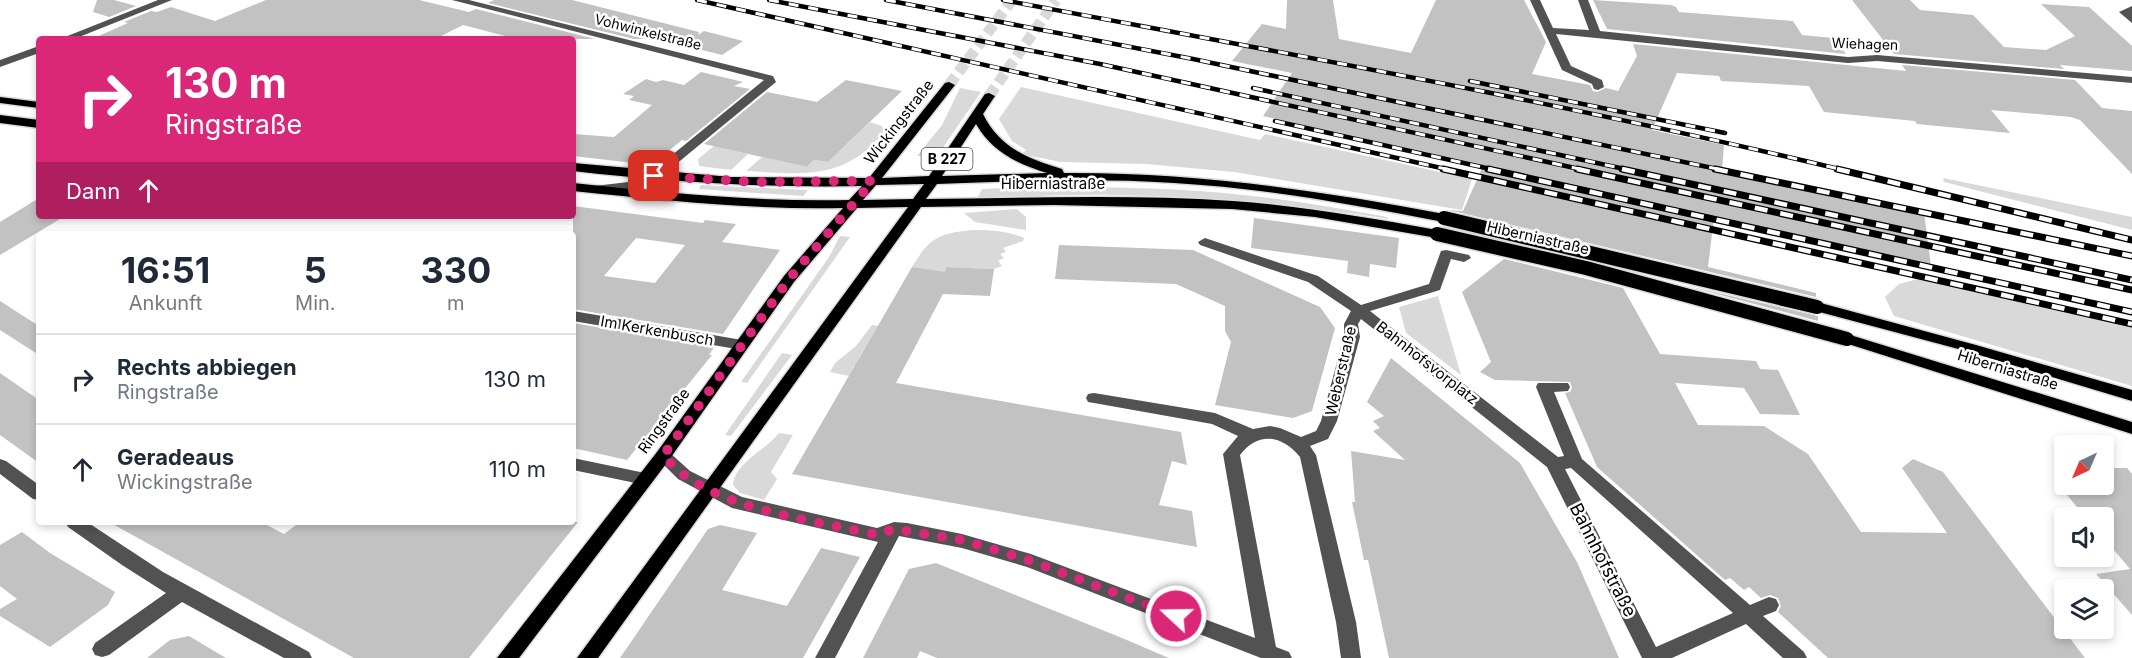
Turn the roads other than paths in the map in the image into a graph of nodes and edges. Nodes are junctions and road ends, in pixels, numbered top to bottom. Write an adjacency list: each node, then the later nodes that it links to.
1 (167, 0): 9 (street)
2 (457, 0): 22 (street, Vohwinkelstraße)
3 (1535, 0): 7 (street)
4 (1582, 0): 8 (street)
5 (2132, 9): 6 (street)
6 (2132, 20)
7 (1550, 31): 8 (street, Wiehagen); 14 (street)
8 (1596, 34): 12 (street, Wiehagen)
9 (73, 36)
10 (36, 50): 11 (street)
11 (0, 64)
12 (2132, 80)
13 (949, 85): 25 (main road, Wickingstraße / B 227)
14 (1598, 87)
15 (989, 96): 18 (main road, B 227)
16 (0, 100): 17 (main road)
17 (36, 105)
18 (977, 113): 23 (main road); 24 (main road, B 227)
19 (0, 119): 20 (main road)
20 (36, 124)
21 (576, 167): 22 (main road, B 227)
22 (654, 176): 25 (main road, B 227); 27 (street)
23 (1076, 177): 24 (main road, Hiberniastraße); 36 (main road, Hiberniastraße, bridge)
24 (935, 179): 25 (main road, B 227); 28 (main road, B 227)
25 (873, 181): 29 (main road, Wickingstraße)
26 (576, 187): 27 (main road, Hiberniastraße)
27 (599, 189): 29 (main road, Hiberniastraße)
28 (917, 204): 29 (main road, Hiberniastraße); 38 (main road, Hiberniastraße, bridge); 48 (main road)
29 (851, 206): 34 (main road, Ringstraße)
30 (1205, 242): 32 (street, Weberstraße)
31 (1464, 258): 32 (street, Bahnhofsvorplatz)
32 (1359, 310): 40 (street, Weberstraße); 43 (street, Bahnhofsvorplatz)
33 (576, 317): 34 (street, Im Kerkenbusch)
34 (742, 345): 41 (main road, Ringstraße)
35 (1562, 387): 42 (street)
36 (2132, 396)
37 (1094, 398): 39 (street)
38 (2132, 428)
39 (1250, 434): 40 (street); 55 (street)
40 (1300, 444): 60 (street)
41 (663, 456): 46 (main road, Ringstraße); 48 (street)
42 (1575, 462): 43 (street); 53 (street)
43 (1554, 463): 61 (street, Bahnhofstraße)
44 (0, 465): 47 (street)
45 (576, 465): 46 (street)
46 (645, 480): 57 (main road, Ringstraße)
47 (36, 488)
48 (709, 490): 50 (street); 58 (main road)
49 (78, 525): 51 (street)
50 (894, 529): 55 (street); 59 (street)
51 (182, 592): 54 (street); 56 (street)
52 (1769, 605): 53 (street)
53 (1748, 615): 61 (street); 62 (street)
54 (102, 649)
55 (1275, 654)
56 (302, 658)
57 (507, 658)
58 (587, 658)
59 (825, 658)
60 (1351, 658)
61 (1652, 658)
62 (1797, 658)

